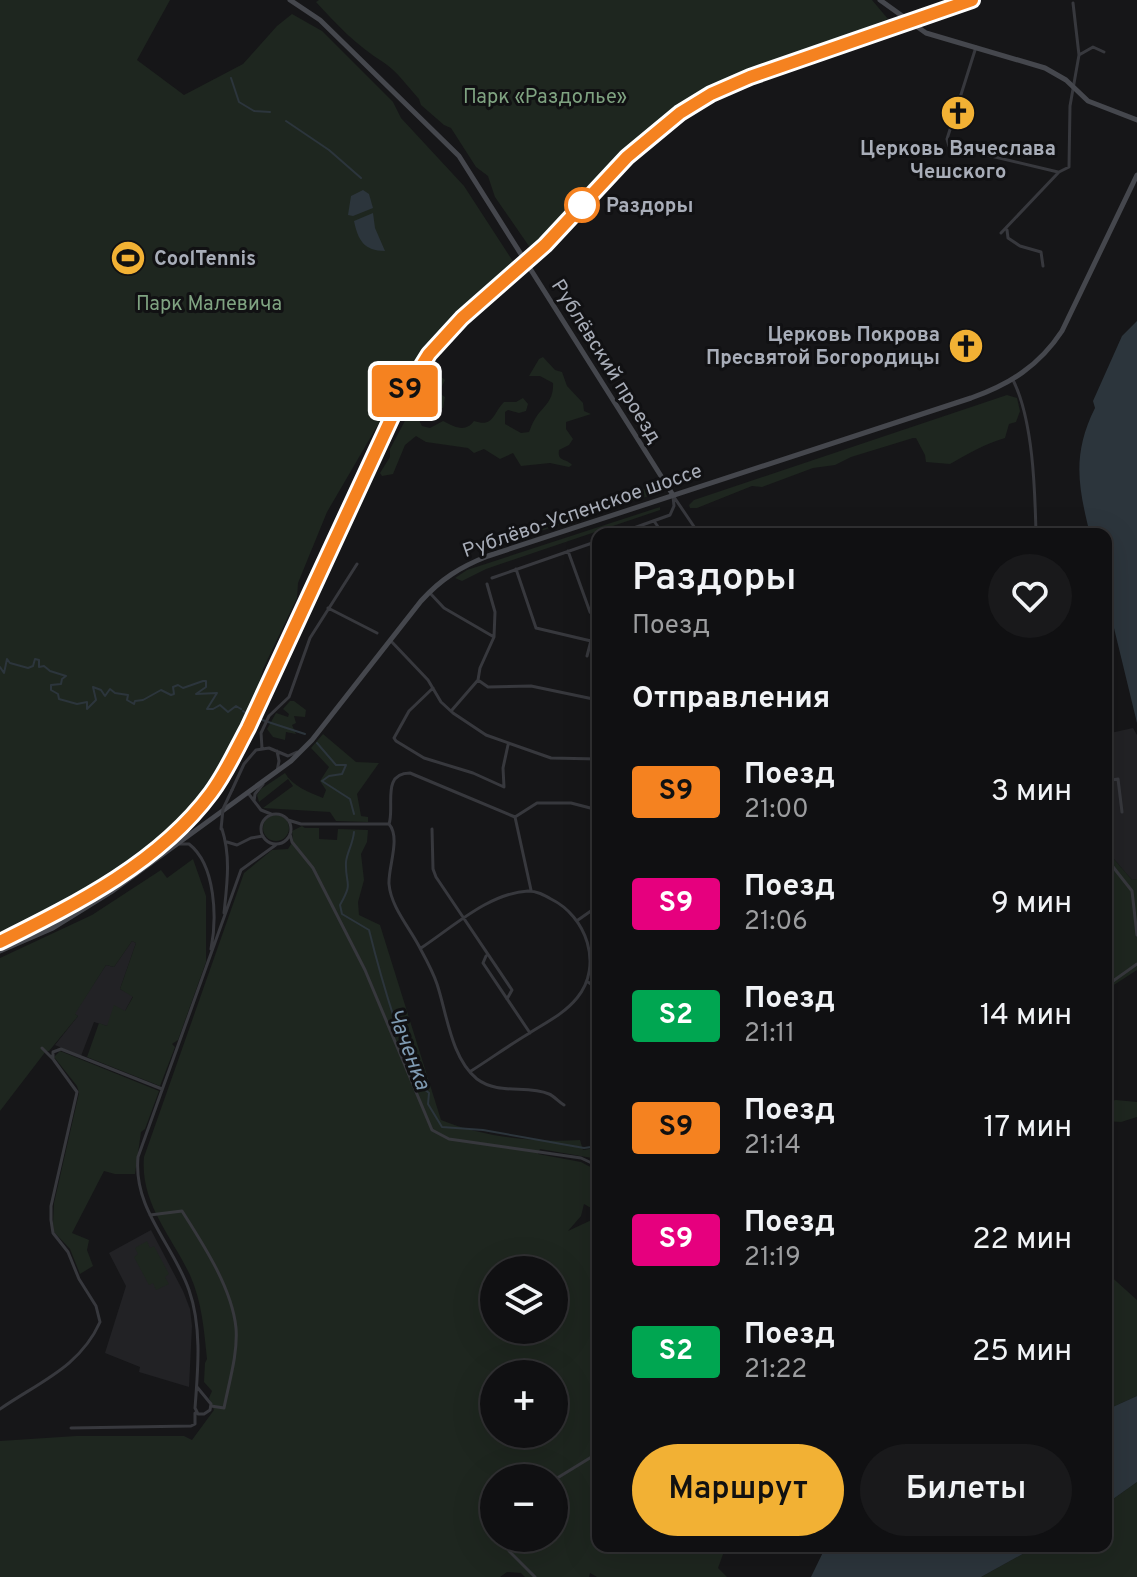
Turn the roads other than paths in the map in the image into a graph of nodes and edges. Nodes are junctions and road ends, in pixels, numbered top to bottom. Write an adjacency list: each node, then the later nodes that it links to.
1 (290, 0): 15 (main road, Рублёвский проезд)
2 (880, 0): 4 (main road)
3 (1073, 3): 6 (street)
4 (976, 47): 7 (main road); 9 (street)
5 (1104, 52): 6 (street)
6 (1079, 55): 7 (street)
7 (1074, 88): 8 (main road); 9 (street)
8 (1137, 120)
9 (1059, 172): 11 (street)
10 (1137, 175): 14 (main road, Рублёво-Успенское шоссе)
11 (1008, 227): 12 (street); 13 (street)
12 (1001, 233)
13 (1043, 266)
14 (1013, 380): 15 (main road, Рублёво-Успенское шоссе); 20 (street)
15 (673, 495): 16 (street); 19 (street); 27 (main road, Рублёво-Успенское шоссе)
16 (654, 521): 17 (street); 18 (street)
17 (634, 528)
18 (659, 528)
19 (695, 528)
20 (1036, 528)
21 (592, 543): 22 (street)
22 (568, 551): 24 (street); 29 (street)
23 (357, 564): 28 (street)
24 (516, 569): 25 (street); 34 (street)
25 (492, 578)
26 (487, 584): 31 (street)
27 (429, 592): 31 (street); 33 (main road, Рублёво-Успенское шоссе)
28 (328, 608): 30 (street); 42 (street)
29 (592, 613)
30 (377, 633)
31 (494, 637): 36 (street)
32 (592, 637): 34 (street)
33 (390, 640): 37 (street); 41 (main road, Рублёво-Успенское шоссе)
34 (591, 641): 35 (street)
35 (587, 656)
36 (478, 680): 38 (street); 39 (street)
37 (433, 688): 39 (street); 40 (street)
38 (592, 699)
39 (451, 711): 40 (street)
40 (508, 744): 44 (street)
41 (307, 745): 43 (street); 45 (main road, Рублёво-Успенское шоссе)
42 (262, 748): 43 (street); 64 (street, bridge)
43 (277, 751): 45 (street)
44 (592, 758)
45 (276, 773): 46 (main road, Рублёво-Успенское шоссе)
46 (268, 778): 48 (main road, Рублёво-Успенское шоссе); 49 (street)
47 (1112, 780): 53 (street)
48 (247, 792): 49 (street); 50 (main road, Рублёво-Успенское шоссе)
49 (254, 801): 50 (street); 52 (street)
50 (226, 807): 68 (main road, Рублёво-Успенское шоссе)
51 (592, 808): 55 (street)
52 (261, 810): 54 (street); 59 (street)
53 (1122, 812)
54 (275, 814): 56 (street); 59 (street)
55 (515, 817): 58 (street); 71 (street)
56 (288, 820): 57 (street); 61 (street)
57 (301, 824): 58 (street); 61 (street)
58 (389, 824): 77 (street)
59 (261, 825): 62 (street); 63 (street)
60 (432, 829): 74 (street)
61 (291, 832): 65 (street); 67 (street)
62 (263, 837): 63 (street); 66 (street); 69 (street)
63 (251, 838): 64 (street)
64 (225, 839): 73 (street)
65 (283, 842): 66 (street); 67 (street)
66 (277, 844): 69 (street)
67 (299, 850): 92 (street)
68 (166, 851): 78 (main road, Рублёво-Успенское шоссе); 80 (street)
69 (263, 852): 73 (street)
70 (1112, 866): 76 (street)
71 (531, 890): 74 (street); 75 (street)
72 (592, 910): 75 (street)
73 (223, 920): 80 (street)
74 (464, 920): 77 (street); 79 (street)
75 (578, 920): 82 (street)
76 (1137, 935)
77 (421, 948): 89 (street)
78 (0, 951)
79 (487, 955): 85 (street); 85 (street)
80 (209, 959): 90 (street)
81 (1137, 964): 83 (street)
82 (587, 981): 84 (street); 86 (street)
83 (1112, 982)
84 (592, 985)
85 (507, 999): 86 (street)
86 (530, 1033): 89 (street)
87 (42, 1048): 88 (street)
88 (53, 1059): 90 (street); 96 (street)
89 (471, 1071): 91 (street)
90 (162, 1089): 93 (street)
91 (564, 1105)
92 (592, 1162)
93 (150, 1215): 94 (street); 95 (street)
94 (197, 1387): 95 (street); 97 (street)
95 (211, 1406): 97 (street)
96 (0, 1409)
97 (195, 1411): 98 (street)
98 (71, 1428)
99 (592, 1457): 100 (street)
100 (568, 1471)
101 (510, 1552): 102 (street)
102 (535, 1577)

